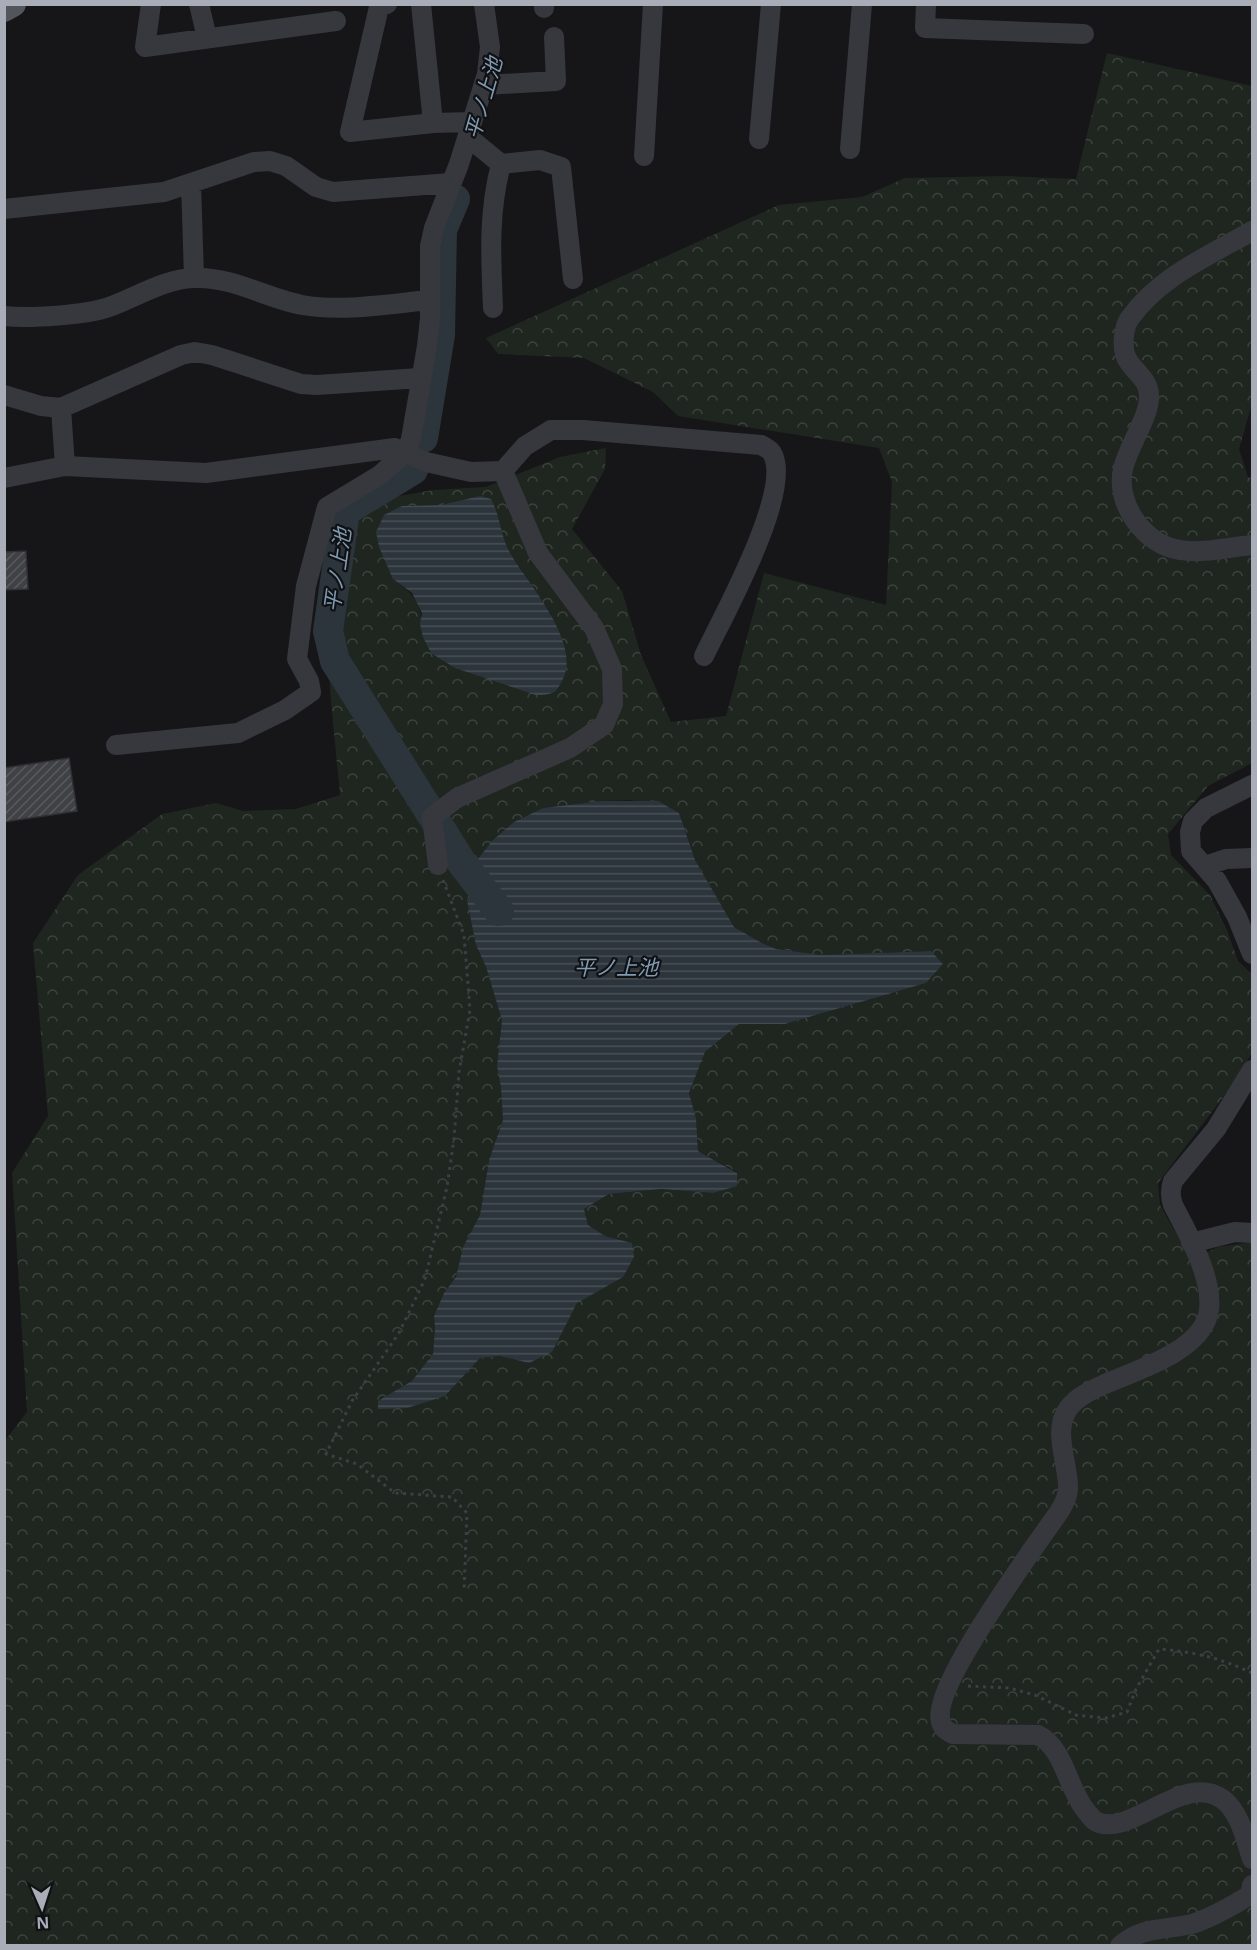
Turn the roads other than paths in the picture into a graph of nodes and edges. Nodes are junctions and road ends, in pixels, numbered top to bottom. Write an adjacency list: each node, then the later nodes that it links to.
1 (13, 4): 11 (main road)
2 (151, 4): 15 (street)
3 (199, 4): 15 (street)
4 (387, 4): 17 (street)
5 (421, 4): 17 (street)
6 (484, 4): 16 (street)
7 (653, 4): 21 (street)
8 (771, 4): 19 (street)
9 (862, 4): 20 (street)
10 (926, 4): 13 (street)
11 (4, 9)
12 (336, 21): 15 (street)
13 (1084, 34)
14 (554, 37): 16 (street)
15 (207, 38)
16 (491, 85): 18 (street)
17 (433, 123): 18 (street)
18 (470, 129): 22 (street); 24 (street)
19 (759, 139)
20 (850, 149)
21 (644, 156)
22 (494, 158): 28 (street); 30 (street)
23 (191, 183): 24 (street); 25 (street); 27 (street)
24 (451, 183): 29 (street)
25 (4, 209)
26 (1252, 231): 39 (street)
27 (194, 278): 29 (street); 31 (street)
28 (573, 279)
29 (430, 300): 32 (street)
30 (494, 308)
31 (4, 316)
32 (420, 378): 34 (street); 35 (street)
33 (4, 395): 34 (street)
34 (61, 408): 36 (street)
35 (406, 452): 36 (street); 37 (street); 41 (street)
36 (65, 465): 38 (street)
37 (503, 471): 40 (street); 44 (street)
38 (4, 478)
39 (1252, 545)
40 (704, 656)
41 (116, 746)
42 (1252, 785): 45 (street)
43 (1252, 858): 45 (street)
44 (438, 865)
45 (1205, 866): 46 (street)
46 (1252, 954)
47 (1252, 1070): 49 (street)
48 (1252, 1233): 49 (street)
49 (1191, 1243): 50 (street)
50 (1252, 1859)
51 (1252, 1885): 52 (street)
52 (1120, 1946)

